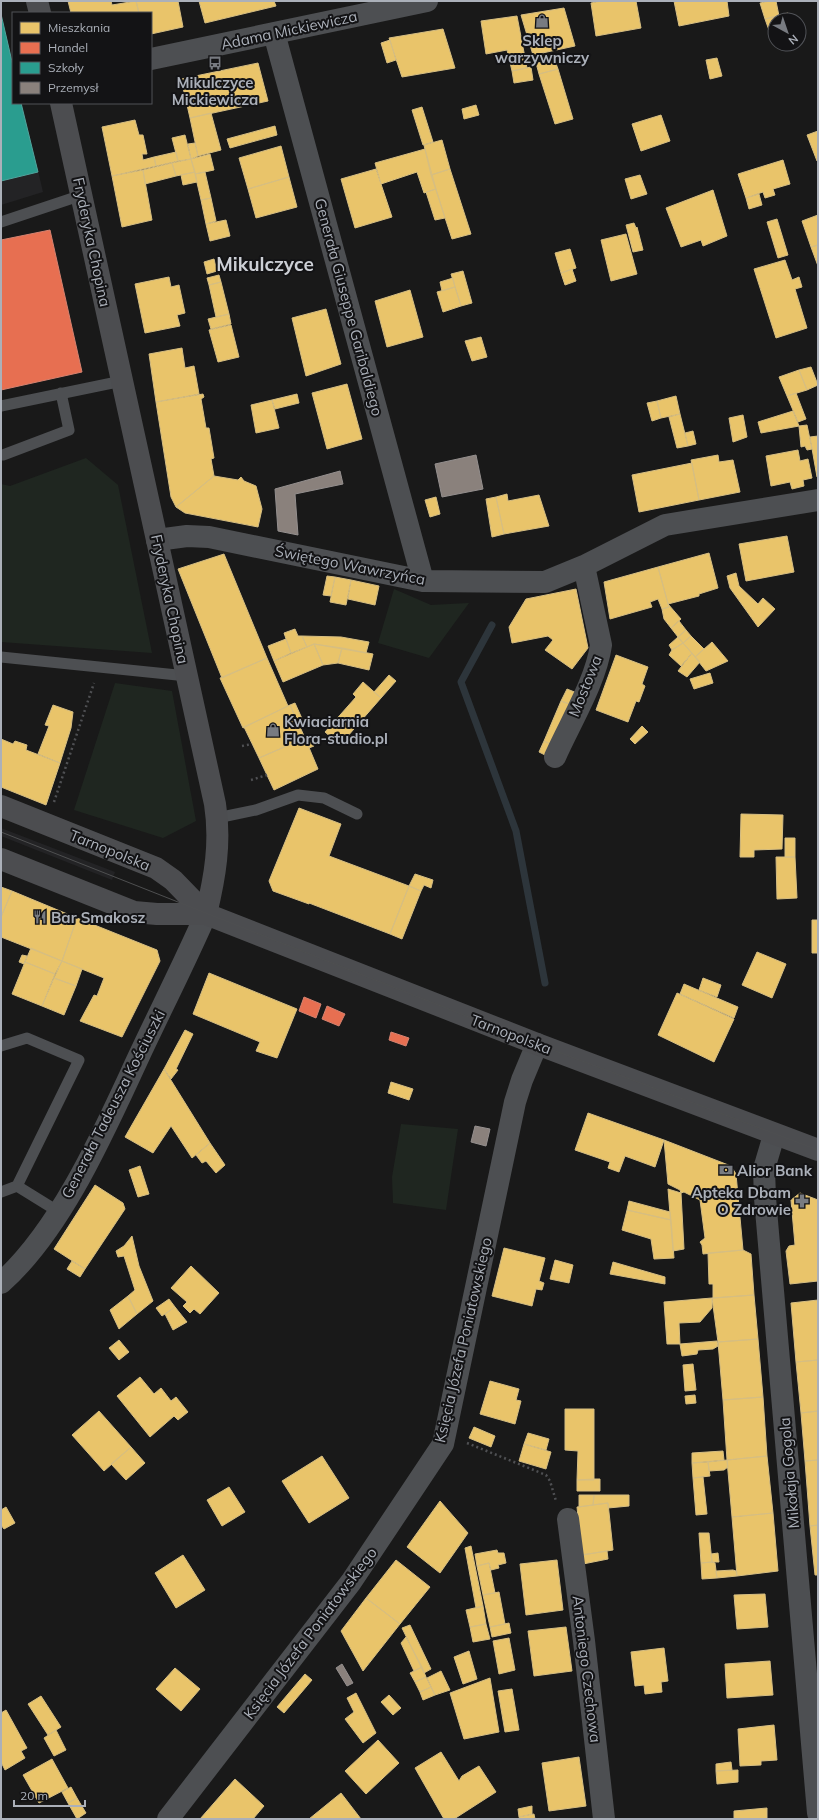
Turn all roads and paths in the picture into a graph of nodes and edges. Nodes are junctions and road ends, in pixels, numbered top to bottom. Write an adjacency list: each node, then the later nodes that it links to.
1 (36, 1): 3 (main road)
2 (427, 1): 4 (street, Adama Mickiewicza)
3 (40, 12)
4 (274, 33): 5 (street, Adama Mickiewicza); 16 (street, Generała Giuseppe Garibaldiego)
5 (152, 59)
6 (61, 104): 7 (main road, Fryderyka Chopina)
7 (82, 195): 8 (lane); 9 (main road, Fryderyka Chopina)
8 (1, 222)
9 (122, 381): 10 (lane); 14 (main road, Fryderyka Chopina)
10 (61, 393): 11 (lane); 12 (lane)
11 (1, 406)
12 (1, 455)
13 (818, 500): 15 (street, Świętego Wawrzyńca)
14 (157, 540): 16 (street, Świętego Wawrzyńca); 19 (main road, Fryderyka Chopina)
15 (584, 566): 16 (street, Świętego Wawrzyńca); 22 (street, Mostowa)
16 (423, 581)
17 (1, 657): 18 (lane)
18 (99, 667): 19 (lane); 25 (path)
19 (187, 676): 28 (main road, Fryderyka Chopina)
20 (252, 744): 21 (path)
21 (242, 746)
22 (555, 757)
23 (267, 775): 24 (path)
24 (251, 780)
25 (53, 804)
26 (1, 806): 30 (main road, Tarnopolska)
27 (357, 814): 28 (lane)
28 (217, 818): 30 (main road, Fryderyka Chopina)
29 (1, 858): 30 (main road, Tarnopolska)
30 (206, 914): 31 (main road, Tarnopolska); 37 (street, Generała Tadeusza Kościuszki)
31 (537, 1044): 33 (main road, Tarnopolska); 39 (street, Księcia Józefa Poniatowskiego)
32 (1, 1046): 35 (lane)
33 (774, 1135): 34 (main road, Tarnopolska); 41 (street, Mikołaja Gogola)
34 (818, 1150)
35 (17, 1186): 36 (lane); 37 (lane)
36 (1, 1192)
37 (59, 1212): 38 (street, Generała Tadeusza Kościuszki)
38 (1, 1283)
39 (445, 1434): 40 (path); 42 (street, Księcia Józefa Poniatowskiego)
40 (568, 1519): 43 (street, Antoniego Czechowa)
41 (818, 1813)
42 (168, 1819)
43 (604, 1819)

